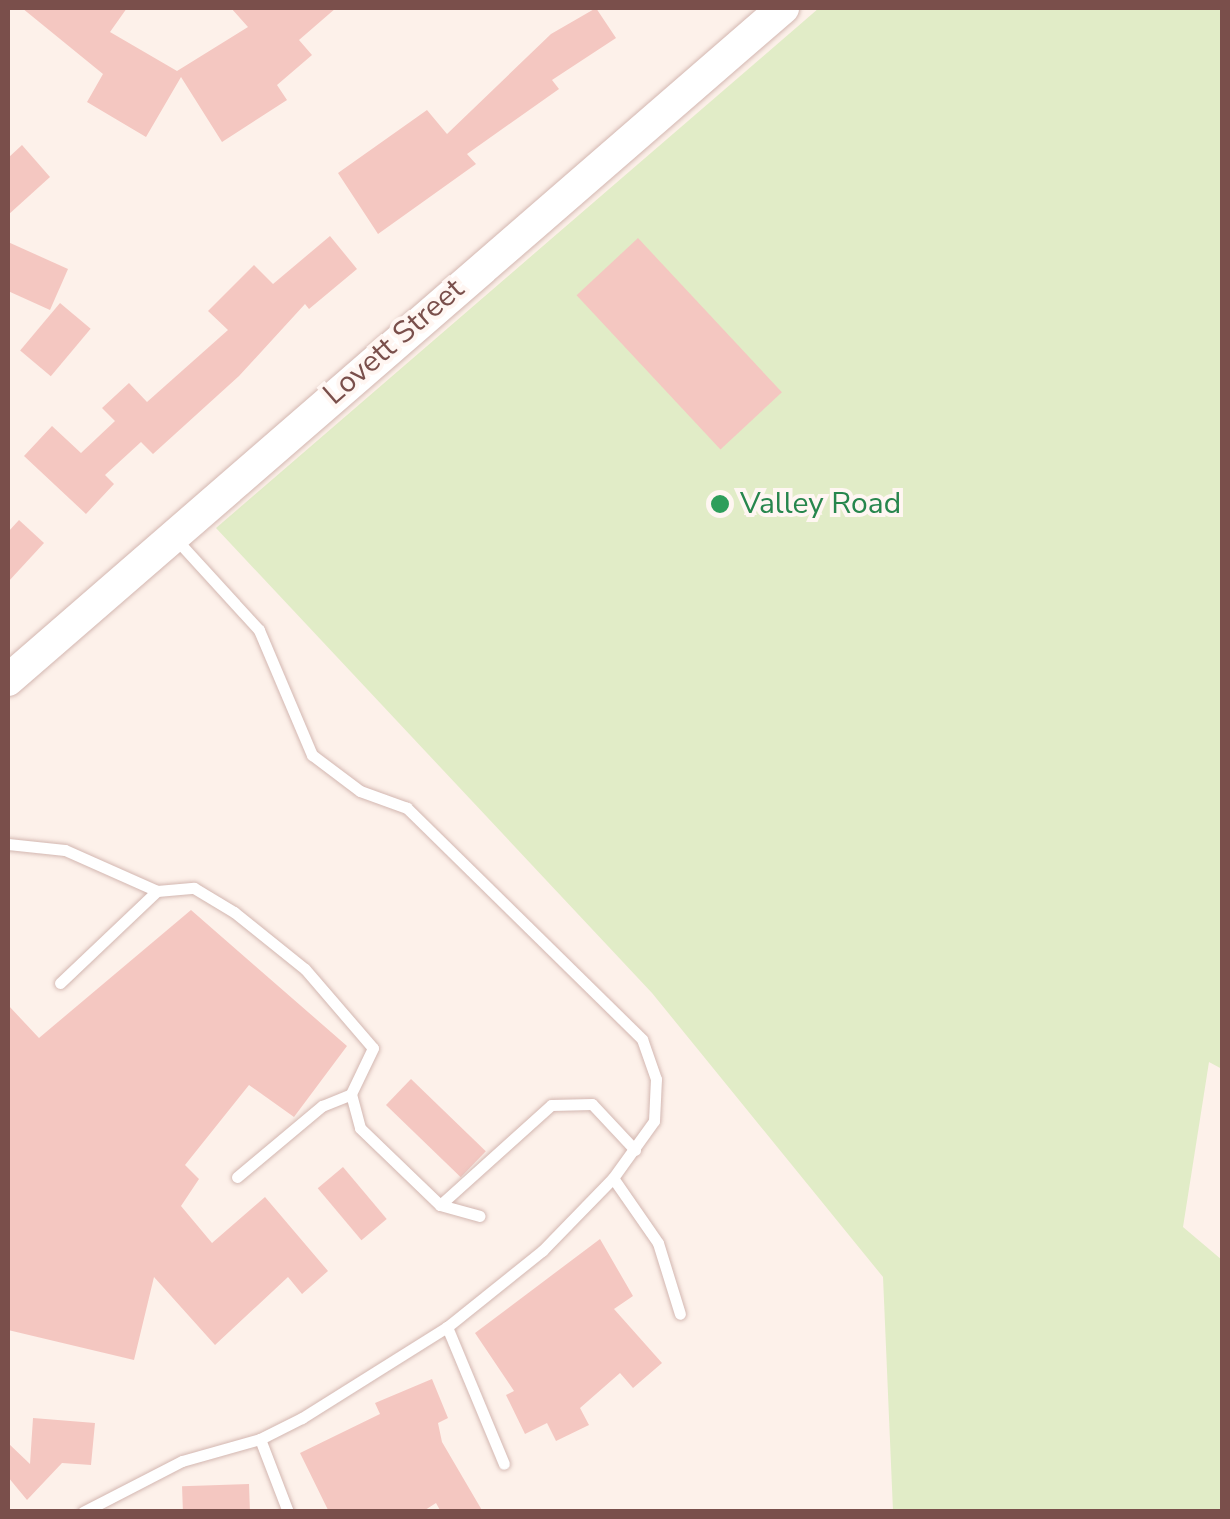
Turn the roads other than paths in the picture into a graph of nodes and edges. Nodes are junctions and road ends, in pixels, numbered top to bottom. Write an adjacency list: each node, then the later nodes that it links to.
1 (783, 8): 2 (street, Lovett Street)
2 (171, 534): 3 (street, Lovett Street); 8 (lane)
3 (8, 680)
4 (8, 844): 5 (lane)
5 (157, 891): 6 (lane); 7 (lane)
6 (60, 983)
7 (351, 1094): 9 (lane); 11 (lane)
8 (635, 1150): 10 (lane); 11 (lane)
9 (236, 1177)
10 (612, 1178): 13 (lane); 14 (lane)
11 (440, 1206): 12 (lane)
12 (480, 1216)
13 (680, 1314)
14 (447, 1327): 15 (lane); 16 (lane)
15 (260, 1439): 17 (lane); 18 (lane)
16 (504, 1464)
17 (83, 1512)
18 (288, 1512)

